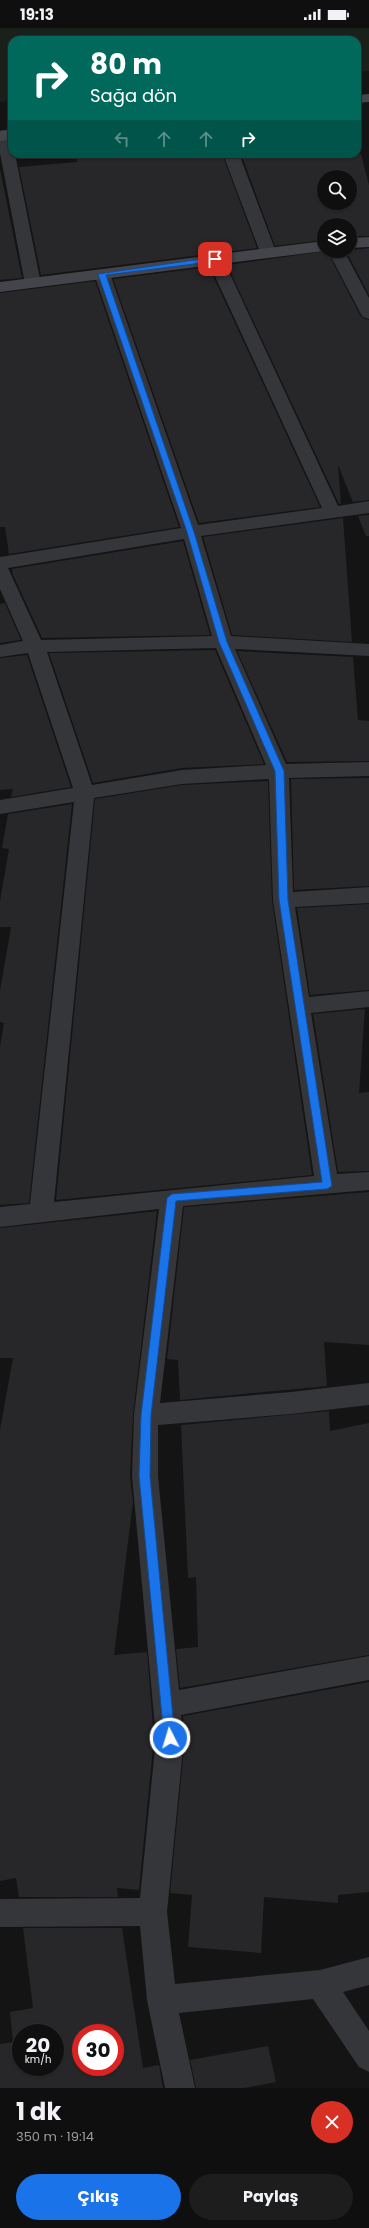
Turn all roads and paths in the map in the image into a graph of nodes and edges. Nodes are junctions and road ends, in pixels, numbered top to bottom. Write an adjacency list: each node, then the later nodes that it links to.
1 (5, 135): 2 (street)
2 (8, 151)
3 (9, 158): 12 (street)
4 (233, 158): 8 (street)
5 (369, 242): 6 (street)
6 (357, 243)
7 (317, 247): 8 (street)
8 (268, 252): 10 (street)
9 (340, 258): 14 (street)
10 (215, 259): 11 (street); 16 (street)
11 (102, 274): 12 (street); 17 (street)
12 (33, 284): 13 (street)
13 (0, 288)
14 (369, 314)
15 (369, 507): 16 (street)
16 (333, 513): 17 (street)
17 (191, 532): 18 (street); 20 (street)
18 (0, 563)
19 (0, 570): 21 (street)
20 (223, 642): 21 (street); 22 (street); 25 (street)
21 (34, 646): 23 (street); 26 (street)
22 (369, 650)
23 (0, 651)
24 (369, 769): 25 (street)
25 (279, 771): 26 (street); 29 (street)
26 (85, 793): 27 (street); 35 (street)
27 (0, 807)
28 (369, 895): 29 (street)
29 (283, 900): 31 (street)
30 (369, 999): 31 (street)
31 (299, 1006): 33 (street)
32 (369, 1181): 33 (street)
33 (327, 1186): 34 (street)
34 (172, 1198): 35 (street); 38 (street)
35 (41, 1212): 36 (street)
36 (0, 1217)
37 (369, 1394): 38 (street)
38 (146, 1415): 40 (street)
39 (369, 1668): 40 (street)
40 (167, 1704): 41 (street)
41 (153, 1912): 42 (street); 45 (street)
42 (0, 1913)
43 (369, 1971): 44 (street)
44 (320, 1984): 45 (street); 46 (street)
45 (162, 2000): 47 (street)
46 (369, 2057)
47 (180, 2088)

